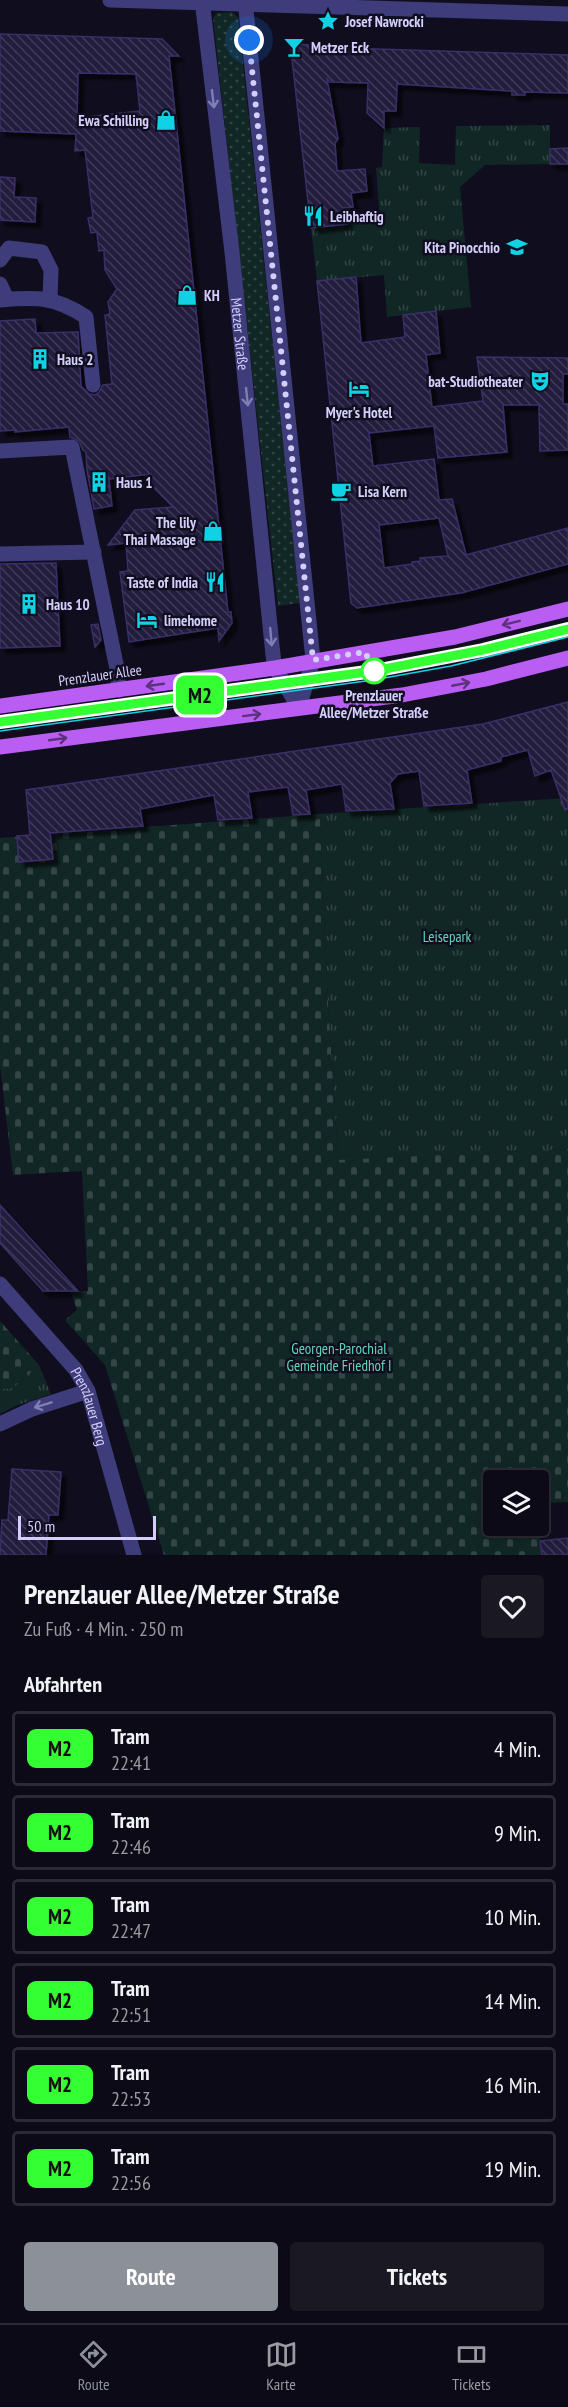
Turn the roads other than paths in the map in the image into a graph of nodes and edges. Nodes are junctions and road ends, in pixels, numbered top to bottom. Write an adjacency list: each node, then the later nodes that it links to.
1 (110, 0): 2 (street)
2 (202, 2): 3 (street); 16 (street, Metzer Straße, one-way to 16)
3 (245, 2): 4 (street); 15 (street)
4 (568, 14)
5 (0, 260): 7 (street)
6 (0, 285): 8 (street)
7 (50, 298): 8 (street); 9 (street)
8 (3, 299)
9 (93, 386)
10 (0, 451): 11 (street)
11 (94, 552): 12 (street); 17 (street)
12 (0, 554)
13 (568, 609): 15 (main road, Prenzlauer Allee, one-way to 15)
14 (568, 658): 19 (main road, one-way to 14)
15 (313, 660): 16 (main road, Prenzlauer Allee); 19 (street)
16 (275, 668): 17 (main road, Prenzlauer Allee, one-way to 17); 19 (street)
17 (119, 690): 18 (main road, Prenzlauer Allee)
18 (0, 706)
19 (299, 708): 20 (main road, one-way to 19)
20 (0, 747)
21 (0, 1284): 22 (street, Prenzlauer Berg)
22 (88, 1391): 23 (street, one-way to 23); 24 (street, Prenzlauer Berg)
23 (0, 1424)
24 (134, 1555)

